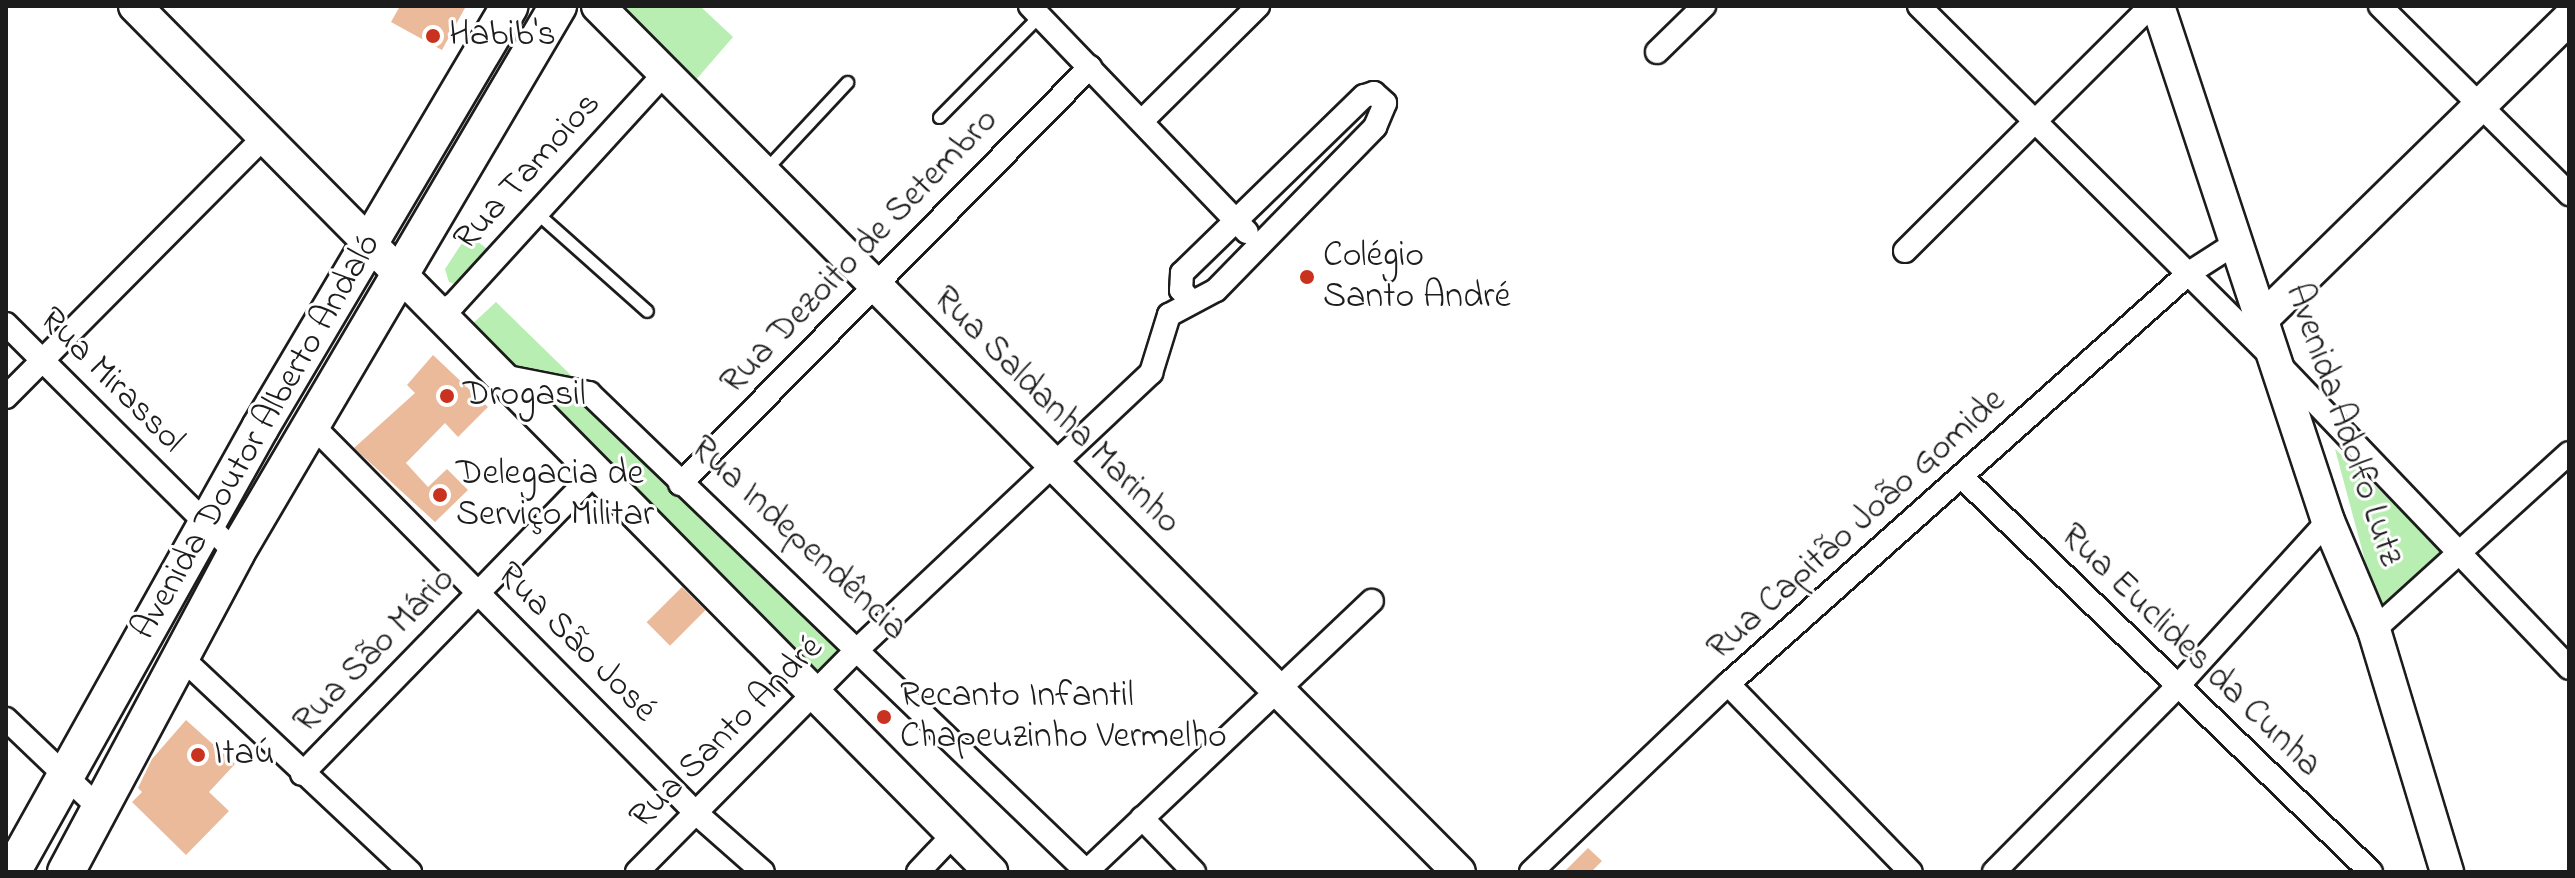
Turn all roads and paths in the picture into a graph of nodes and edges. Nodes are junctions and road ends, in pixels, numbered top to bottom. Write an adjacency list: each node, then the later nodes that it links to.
1 (135, 6): 21 (street)
2 (510, 6): 31 (main road, Avenida Doutor Alberto Andaló)
3 (558, 6): 34 (main road, Avenida Doutor Alberto Andaló)
4 (598, 6): 15 (street, Rua Saldanha Marinho)
5 (1258, 6): 20 (street)
6 (1704, 6): 13 (street)
7 (1919, 6): 19 (street)
8 (2151, 6): 19 (street)
9 (2158, 6): 30 (street, Avenida Adolfo Lutz)
10 (2380, 6): 17 (street)
11 (1034, 11): 14 (street); 18 (lane)
12 (2569, 18): 17 (street)
13 (1657, 52)
14 (1090, 67): 20 (street); 36 (street, Rua Dezoito de Setembro)
15 (665, 73): 24 (street, Rua Saldanha Marinho); 27 (street, Rua Tamoios)
16 (847, 82): 24 (lane)
17 (2480, 106): 26 (street); 40 (street)
18 (939, 117)
19 (2038, 118): 33 (street); 35 (street)
20 (1143, 120): 29 (street)
21 (264, 137): 31 (street); 43 (street)
22 (1311, 150): 23 (street); 23 (street, Rua Santo André); 25 (street, Rua Santo André)
23 (1330, 172): 28 (street, Rua Santo André)
24 (763, 173): 36 (street, Rua Saldanha Marinho)
25 (1268, 193): 28 (street); 29 (street, Rua Santo André)
26 (2569, 194)
27 (537, 213): 38 (lane); 39 (street, Rua Tamoios)
28 (1289, 214): 32 (street, Rua Santo André)
29 (1238, 223): 32 (street); 37 (street, Rua Santo André)
30 (2239, 241): 35 (street, Rua Capitão João Gomide); 40 (street, Avenida Adolfo Lutz)
31 (371, 242): 34 (street); 53 (main road, Avenida Doutor Alberto Andaló)
32 (1258, 244): 37 (street, Rua Santo André)
33 (1905, 251)
34 (398, 273): 39 (street); 46 (main road, Avenida Doutor Alberto Andaló)
35 (2189, 273): 42 (street); 50 (street, Rua Capitão João Gomide)
36 (875, 285): 48 (street, Rua Saldanha Marinho); 51 (street, Rua Dezoito de Setembro)
37 (1191, 301): 48 (street, Rua Santo André)
38 (647, 311)
39 (439, 313): 44 (street)
40 (2263, 318): 42 (street, Avenida Adolfo Lutz)
41 (6, 324): 43 (street, Rua Mirassol)
42 (2274, 359): 52 (street, Avenida Adolfo Lutz); 54 (street)
43 (42, 360): 45 (street); 53 (street, Rua Mirassol)
44 (501, 376): 49 (street); 51 (street, Rua Independência)
45 (6, 397)
46 (310, 423): 55 (main road, Avenida Doutor Alberto Andaló); 56 (street, Rua São José)
47 (2569, 453): 54 (street)
48 (1053, 465): 59 (street, Rua Santo André); 63 (street, Rua Saldanha Marinho)
49 (596, 472): 56 (street, Rua São Mário); 65 (street)
50 (1963, 478): 62 (street, Rua Capitão João Gomide); 64 (street, Rua Euclides da Cunha)
51 (680, 484): 59 (street, Rua Independência)
52 (2328, 521): 58 (street, Avenida Adolfo Lutz); 64 (street)
53 (205, 523): 55 (street, Rua Mirassol); 67 (main road, Avenida Doutor Alberto Andaló)
54 (2459, 552): 58 (street); 61 (street)
55 (236, 553): 60 (main road, Avenida Doutor Alberto Andaló)
56 (479, 593): 68 (street, Rua São Mário); 70 (street, Rua São José)
57 (1372, 601): 63 (street)
58 (2374, 630): 73 (street, Avenida Adolfo Lutz)
59 (858, 649): 65 (street, Rua Santo André); 81 (street, Rua Independência)
60 (182, 658): 68 (street); 69 (main road, Avenida Doutor Alberto Andaló)
61 (2569, 668)
62 (1728, 684): 84 (street, Rua Capitão João Gomide); 85 (street)
63 (1275, 688): 71 (street); 83 (street, Rua Saldanha Marinho)
64 (2176, 688): 86 (street); 87 (street, Rua Euclides da Cunha)
65 (814, 693): 70 (street, Rua Santo André); 72 (street)
66 (6, 719): 67 (street)
67 (63, 773): 69 (street); 74 (main road, Avenida Doutor Alberto Andaló)
68 (302, 774): 76 (street)
69 (99, 808): 75 (main road, Avenida Doutor Alberto Andaló)
70 (696, 813): 77 (street, Rua Santo André); 78 (street, Rua São José)
71 (1142, 818): 81 (street); 82 (street)
72 (954, 834): 79 (street); 80 (street)
73 (2444, 870)
74 (12, 872)
75 (66, 872)
76 (410, 872)
77 (637, 872)
78 (763, 872)
79 (918, 872)
80 (991, 872)
81 (1086, 872)
82 (1194, 872)
83 (1459, 872)
84 (1531, 872)
85 (1911, 872)
86 (1994, 872)
87 (2371, 872)

